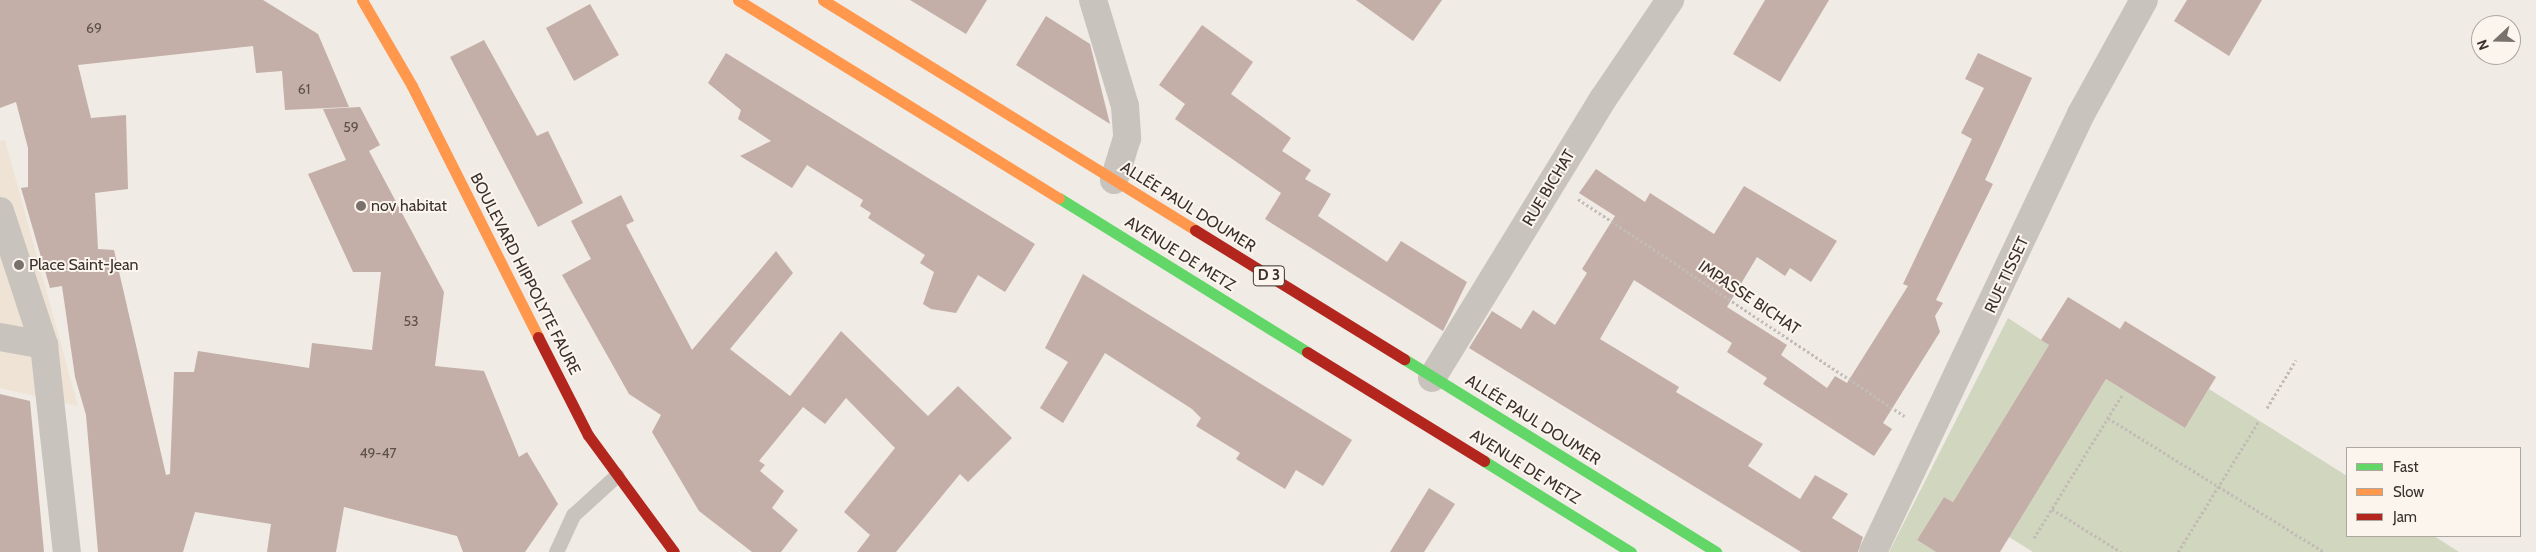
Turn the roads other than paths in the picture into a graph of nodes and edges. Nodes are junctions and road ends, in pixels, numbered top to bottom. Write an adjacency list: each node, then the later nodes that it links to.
1 (362, 0): 12 (main road, BOULEVARD HIPPOLYTE FAURE)
2 (738, 0): 16 (main road, AVENUE DE METZ)
3 (822, 0): 7 (main road, ALLÉE PAUL DOUMER / D 3)
4 (1093, 0): 7 (street)
5 (1670, 0): 11 (street, RUE BICHAT)
6 (2144, 0): 18 (street, RUE TISSET)
7 (1114, 180): 11 (main road, ALLÉE PAUL DOUMER / D 3)
8 (0, 212): 10 (street)
9 (0, 337): 10 (street)
10 (44, 345): 13 (street)
11 (1432, 378): 17 (main road, ALLÉE PAUL DOUMER / D 3)
12 (617, 475): 14 (lane); 15 (main road, BOULEVARD HIPPOLYTE FAURE)
13 (67, 552)
14 (556, 552)
15 (674, 552)
16 (1631, 552)
17 (1716, 552)
18 (1873, 552)

